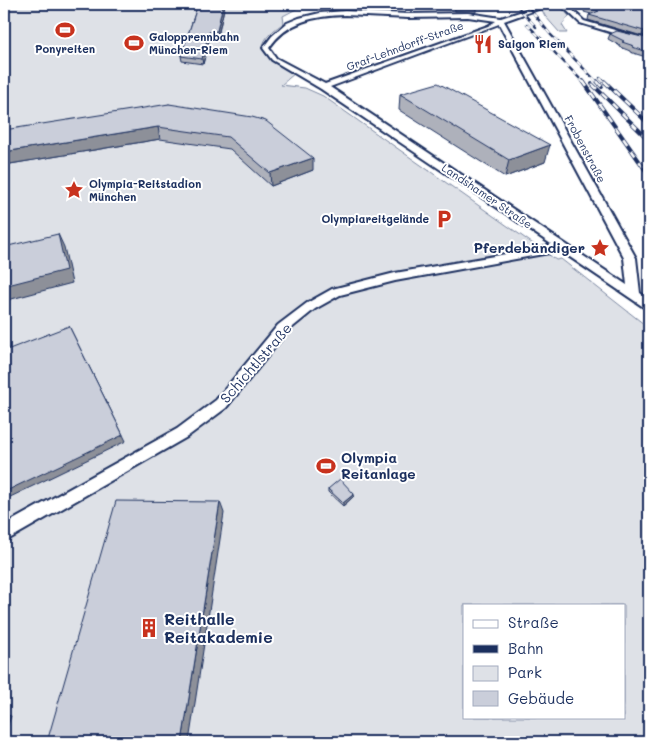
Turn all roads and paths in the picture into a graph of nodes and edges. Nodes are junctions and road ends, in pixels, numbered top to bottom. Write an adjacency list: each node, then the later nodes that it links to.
1 (550, 4): 3 (street, Graf-Lehndorff-Straße)
2 (563, 4): 4 (street)
3 (500, 20): 5 (street, Graf-Lehndorff-Straße); 5 (street, Landshamer Straße); 7 (street, Frobenstraße)
4 (647, 40)
5 (324, 87): 6 (street, Landshamer Straße)
6 (560, 244): 7 (street, Landshamer Straße); 9 (street, Schichtlstraße)
7 (634, 294): 8 (street, Landshamer Straße)
8 (649, 305)
9 (4, 534)

